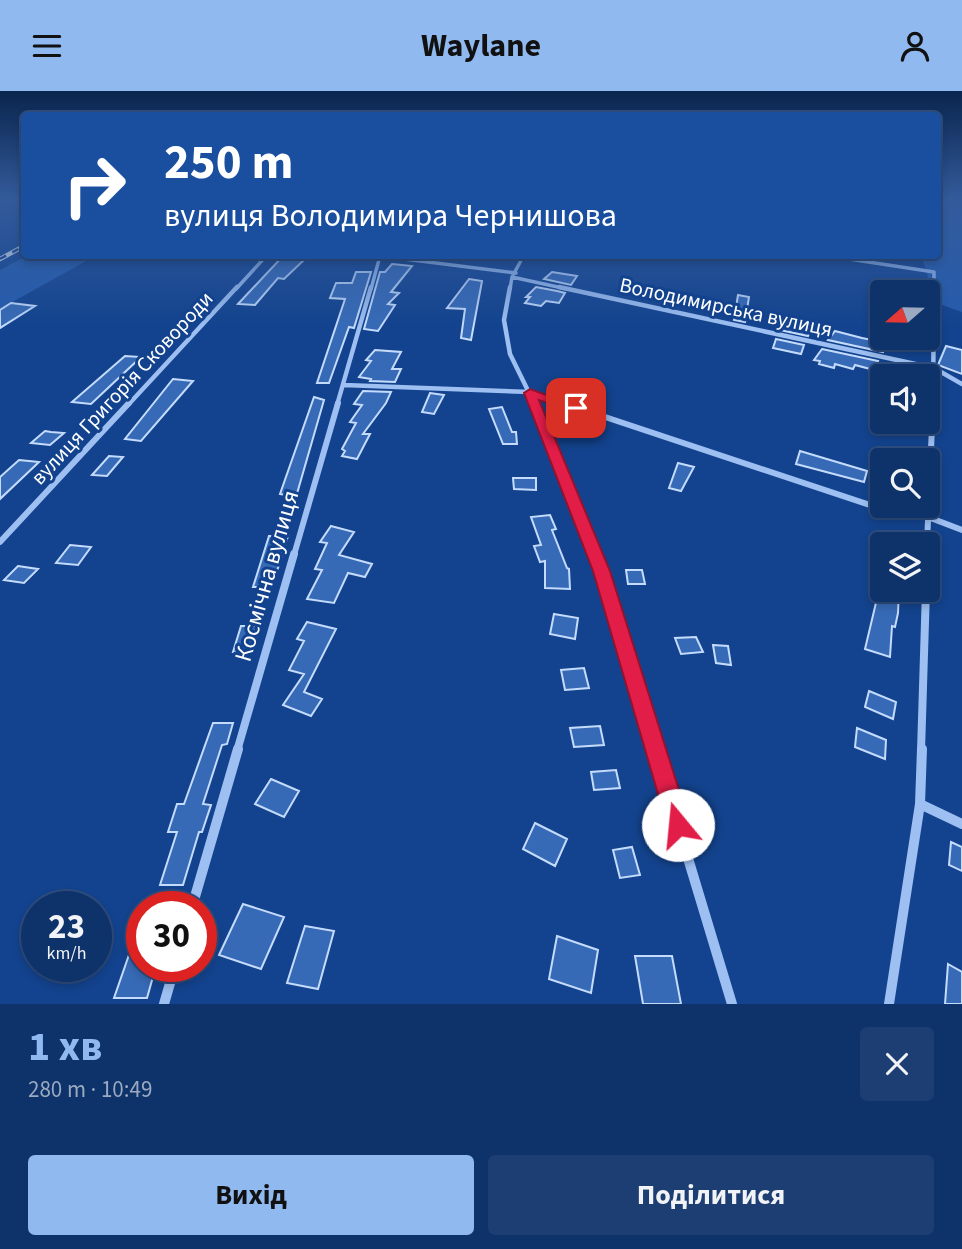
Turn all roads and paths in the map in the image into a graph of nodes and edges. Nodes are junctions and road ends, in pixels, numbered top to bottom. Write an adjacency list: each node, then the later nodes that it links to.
1 (263, 259): 17 (street, вулиця Григорія Сковороди)
2 (379, 259): 12 (street, Космічна вулиця)
3 (401, 259): 6 (street, Володимирська вулиця)
4 (522, 259): 7 (street)
5 (849, 259): 9 (street)
6 (415, 261): 7 (street, Володимирська вулиця)
7 (514, 275): 8 (street, Володимирська вулиця); 13 (street)
8 (916, 364)
9 (934, 364)
10 (940, 371): 11 (street, Володимирська вулиця)
11 (962, 384)
12 (344, 385): 13 (street); 21 (street, Космічна вулиця)
13 (530, 393): 14 (street); 24 (street)
14 (870, 505)
15 (931, 518): 16 (street)
16 (962, 530)
17 (0, 541)
18 (926, 602): 19 (street)
19 (920, 804): 20 (street); 25 (street)
20 (962, 824)
21 (197, 891)
22 (170, 982): 23 (street)
23 (164, 1004)
24 (732, 1004)
25 (889, 1004)

